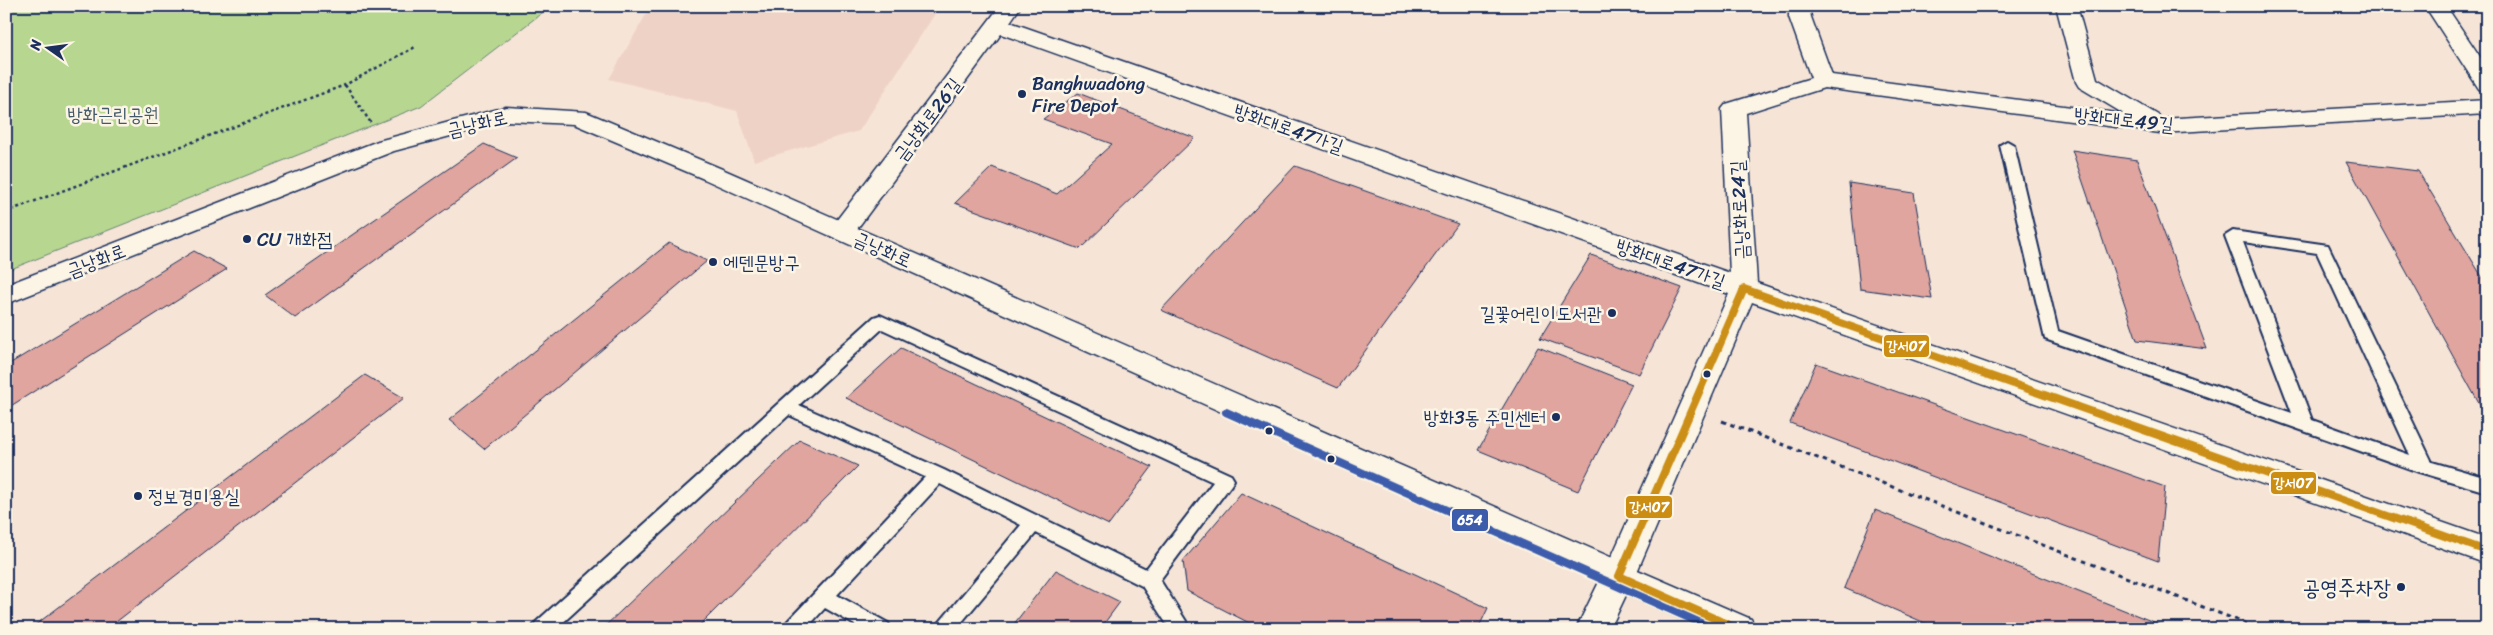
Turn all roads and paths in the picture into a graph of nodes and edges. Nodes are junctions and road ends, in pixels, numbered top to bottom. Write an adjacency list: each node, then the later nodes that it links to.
1 (1011, 6): 5 (street, 금낭화로26길)
2 (1799, 6): 7 (street)
3 (2066, 6): 11 (street)
4 (2435, 6): 8 (street)
5 (997, 25): 15 (street, 금낭화로26길); 16 (street, 방화대로47가길)
6 (417, 46): 9 (path)
7 (1823, 80): 11 (street, 방화대로49길); 16 (street, 금낭화로24길)
8 (2487, 84)
9 (346, 85): 13 (path); 14 (path)
10 (2487, 107): 11 (street, 방화대로49길)
11 (2160, 126)
12 (2007, 145): 20 (lane)
13 (386, 146): 15 (street, 금낭화로); 17 (street, 금낭화로)
14 (6, 212)
15 (842, 231): 26 (street, 금낭화로)
16 (1744, 289): 19 (street, 금낭화로24길); 25 (street, 방화대로47가길)
17 (6, 295)
18 (786, 406): 22 (lane); 27 (lane); 29 (lane)
19 (1692, 409): 26 (street, 금낭화로24길); 36 (path)
20 (2305, 425): 21 (lane); 21 (lane)
21 (2425, 467): 23 (lane)
22 (938, 475): 24 (lane); 28 (lane)
23 (2487, 485)
24 (1034, 522): 27 (lane); 32 (lane)
25 (2487, 551)
26 (1619, 576): 34 (street, 금낭화로24길); 35 (street, 금낭화로)
27 (1149, 580): 33 (lane)
28 (823, 597): 30 (lane); 31 (lane)
29 (542, 629)
30 (793, 629)
31 (881, 629)
32 (944, 629)
33 (1181, 629)
34 (1593, 629)
35 (1739, 629)
36 (2260, 629)

